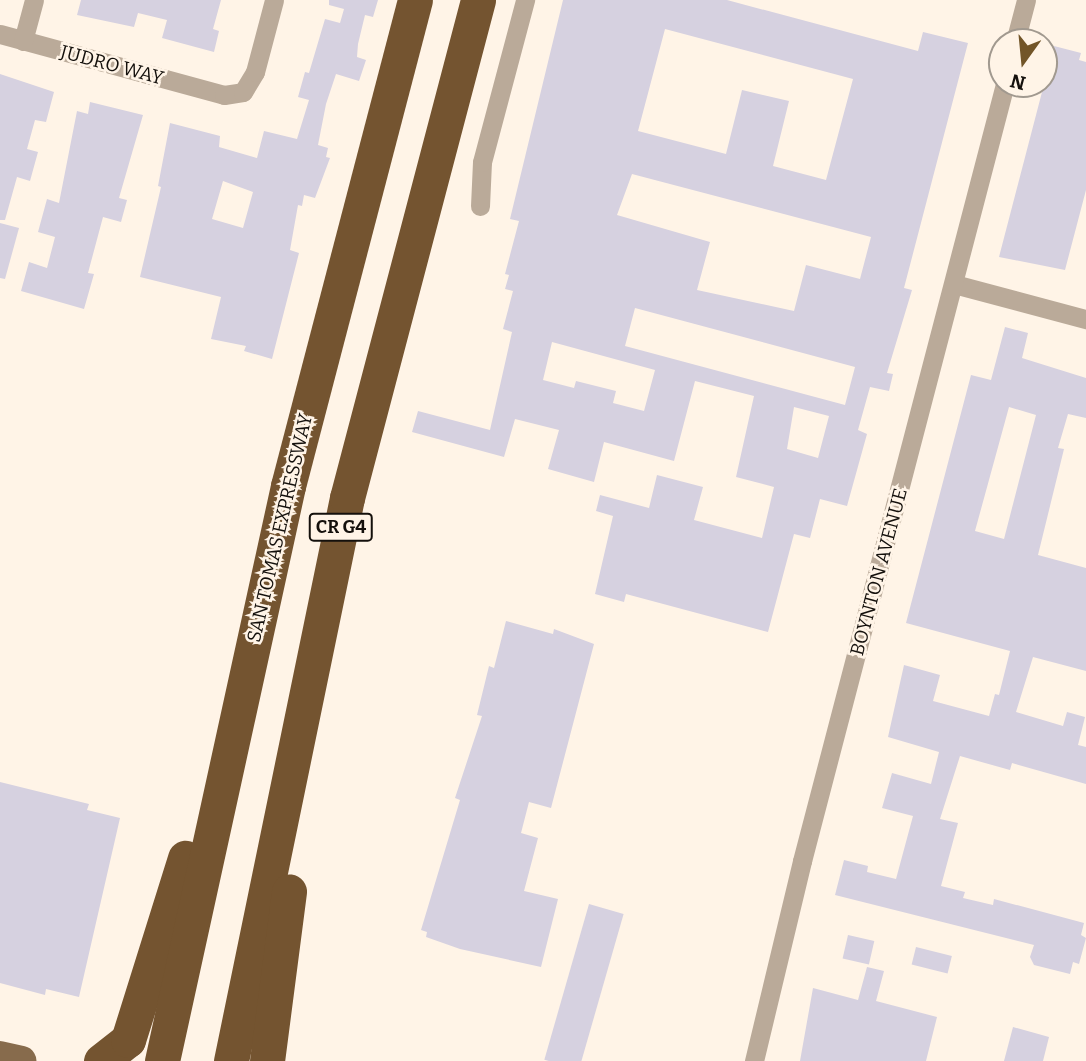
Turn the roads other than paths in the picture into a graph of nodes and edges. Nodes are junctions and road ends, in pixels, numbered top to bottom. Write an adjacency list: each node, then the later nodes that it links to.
1 (34, 0): 9 (street)
2 (275, 0): 9 (street, JUDRO WAY)
3 (415, 0): 15 (highway, SAN TOMAS EXPRESSWAY / CR G4)
4 (478, 0): 14 (highway, CR G4)
5 (526, 0): 11 (street)
6 (1026, 0): 7 (street)
7 (1019, 28)
8 (0, 34): 9 (street, JUDRO WAY)
9 (23, 41)
10 (1001, 98): 12 (street, BOYNTON AVENUE)
11 (480, 206)
12 (954, 284): 13 (street); 22 (street, BOYNTON AVENUE)
13 (1086, 319)
14 (289, 785): 20 (highway, CR G4); 21 (highway)
15 (215, 811): 18 (highway); 19 (highway, SAN TOMAS EXPRESSWAY / CR G4)
16 (0, 1056): 17 (main road)
17 (21, 1061)
18 (101, 1061)
19 (162, 1061)
20 (231, 1061)
21 (267, 1061)
22 (754, 1061)

